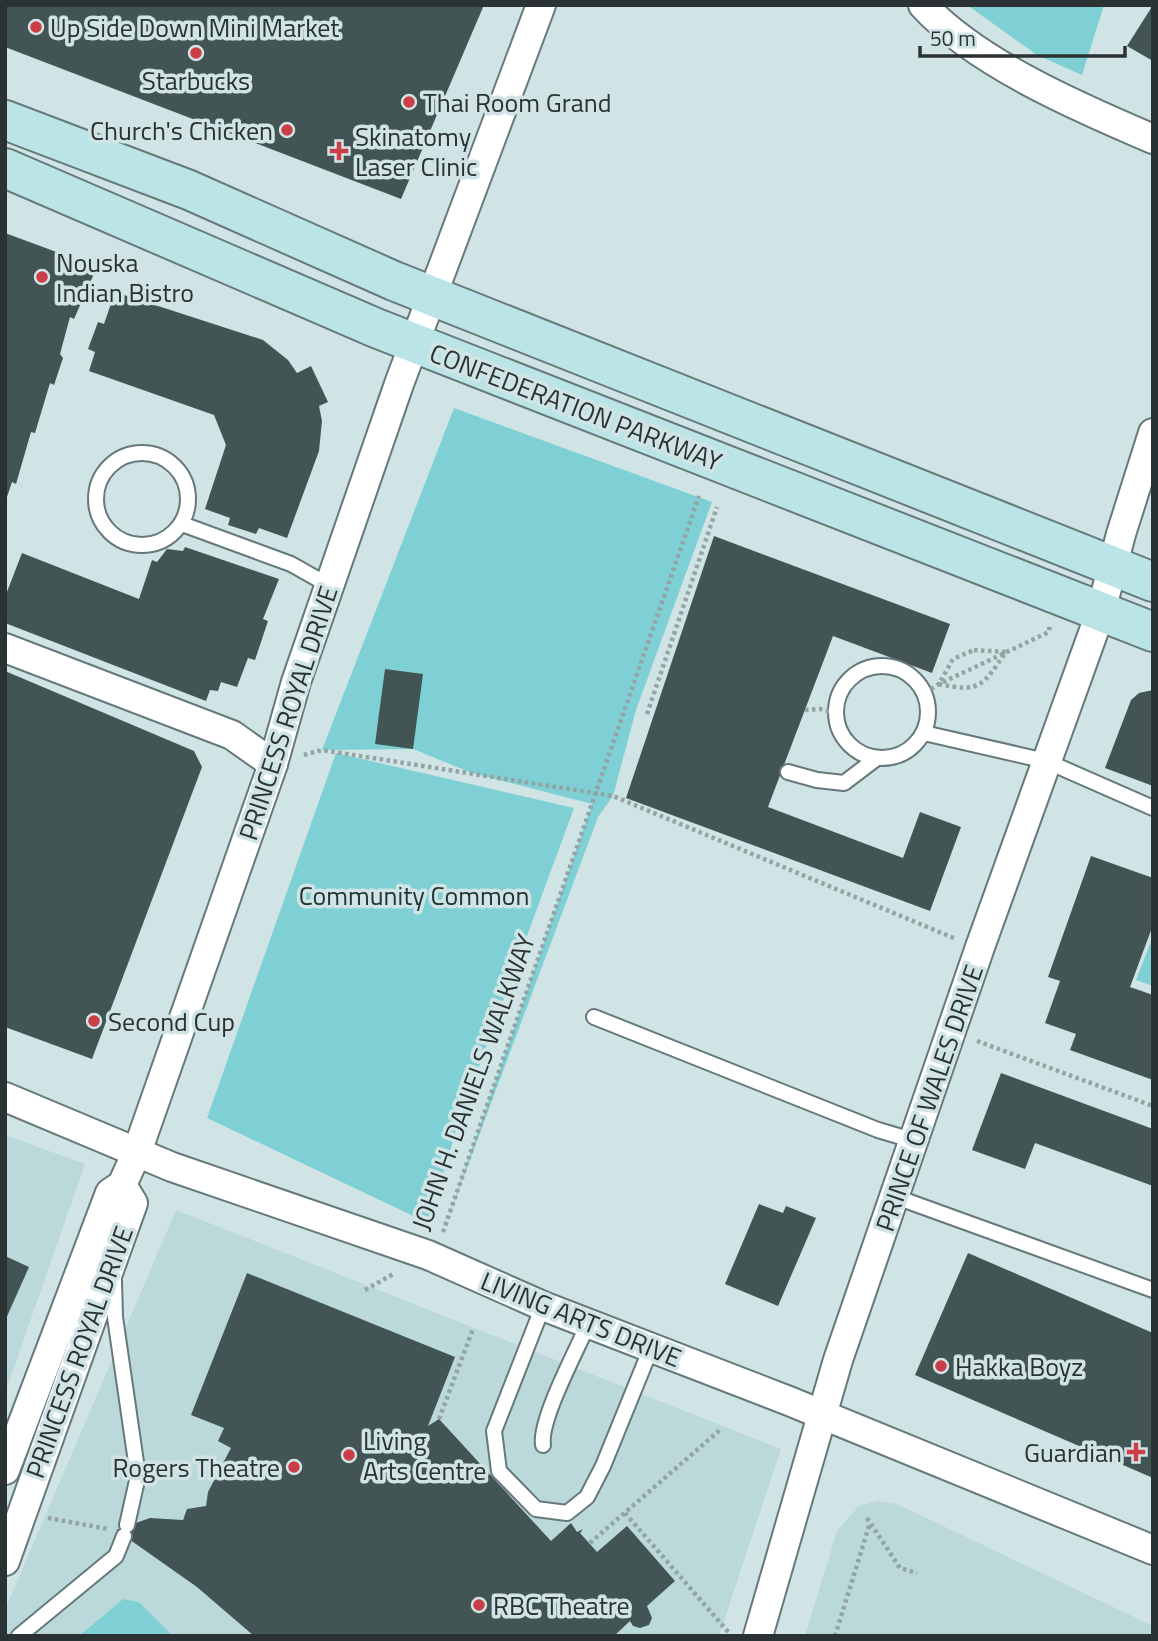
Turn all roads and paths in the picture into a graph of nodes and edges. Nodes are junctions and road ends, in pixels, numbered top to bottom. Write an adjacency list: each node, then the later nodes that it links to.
1 (541, 5): 6 (street, PRINCESS ROYAL DRIVE)
2 (923, 5): 4 (street)
3 (5, 120): 6 (street, CONFEDERATION PARKWAY)
4 (1153, 139)
5 (5, 168): 7 (street, CONFEDERATION PARKWAY)
6 (431, 296): 7 (street, PRINCESS ROYAL DRIVE); 12 (street, CONFEDERATION PARKWAY)
7 (414, 344): 14 (street, PRINCESS ROYAL DRIVE); 15 (street, CONFEDERATION PARKWAY)
8 (1153, 433): 12 (street, PRINCE OF WALES DRIVE)
9 (699, 496): 30 (path, JOHN H. DANIELS WALKWAY)
10 (717, 507): 24 (path)
11 (182, 524): 11 (lane); 14 (lane)
12 (1114, 566): 13 (street, CONFEDERATION PARKWAY); 15 (street, PRINCE OF WALES DRIVE)
13 (1153, 582)
14 (330, 586): 28 (street, PRINCESS ROYAL DRIVE)
15 (1101, 611): 17 (street, CONFEDERATION PARKWAY); 27 (street, PRINCE OF WALES DRIVE)
16 (1049, 632): 19 (path)
17 (1153, 632)
18 (5, 648): 28 (street)
19 (1006, 652): 20 (path); 20 (path); 20 (path)
20 (939, 684): 21 (path)
21 (925, 693): 23 (lane); 25 (lane)
22 (805, 710): 23 (path)
23 (836, 713): 26 (lane)
24 (647, 714)
25 (924, 733): 26 (lane); 27 (lane)
26 (877, 758): 29 (lane)
27 (1046, 761): 31 (lane); 32 (street, PRINCE OF WALES DRIVE)
28 (273, 764): 30 (path); 38 (street, PRINCESS ROYAL DRIVE)
29 (788, 772)
30 (596, 792): 32 (path); 42 (path, JOHN H. DANIELS WALKWAY)
31 (1153, 808)
32 (980, 947): 34 (street, PRINCE OF WALES DRIVE)
33 (594, 1017): 37 (lane)
34 (952, 1034): 36 (path); 37 (street, PRINCE OF WALES DRIVE)
35 (5, 1097): 38 (street, LIVING ARTS DRIVE)
36 (1153, 1106)
37 (915, 1141): 40 (street, PRINCE OF WALES DRIVE)
38 (136, 1152): 39 (street, PRINCESS ROYAL DRIVE); 42 (street, LIVING ARTS DRIVE)
39 (122, 1185): 41 (street, PRINCESS ROYAL DRIVE); 53 (street, PRINCESS ROYAL DRIVE)
40 (896, 1197): 44 (lane); 49 (street, PRINCE OF WALES DRIVE)
41 (113, 1253): 56 (lane); 59 (street, PRINCESS ROYAL DRIVE)
42 (428, 1255): 43 (path, JOHN H. DANIELS WALKWAY); 45 (street, LIVING ARTS DRIVE)
43 (365, 1290)
44 (1153, 1290)
45 (543, 1306): 46 (street, LIVING ARTS DRIVE); 48 (lane)
46 (589, 1324): 48 (street, LIVING ARTS DRIVE); 52 (lane)
47 (473, 1329): 50 (path)
48 (651, 1348): 49 (street, LIVING ARTS DRIVE)
49 (821, 1415): 58 (street, LIVING ARTS DRIVE); 63 (street, PRINCE OF WALES DRIVE)
50 (439, 1419)
51 (722, 1429): 54 (path)
52 (543, 1445)
53 (5, 1470)
54 (625, 1513): 57 (path); 61 (path)
55 (45, 1518): 56 (path)
56 (122, 1530): 62 (lane)
57 (590, 1543)
58 (1153, 1550)
59 (5, 1561)
60 (917, 1573): 64 (path)
61 (732, 1635)
62 (19, 1636)
63 (758, 1636)
64 (835, 1636)

